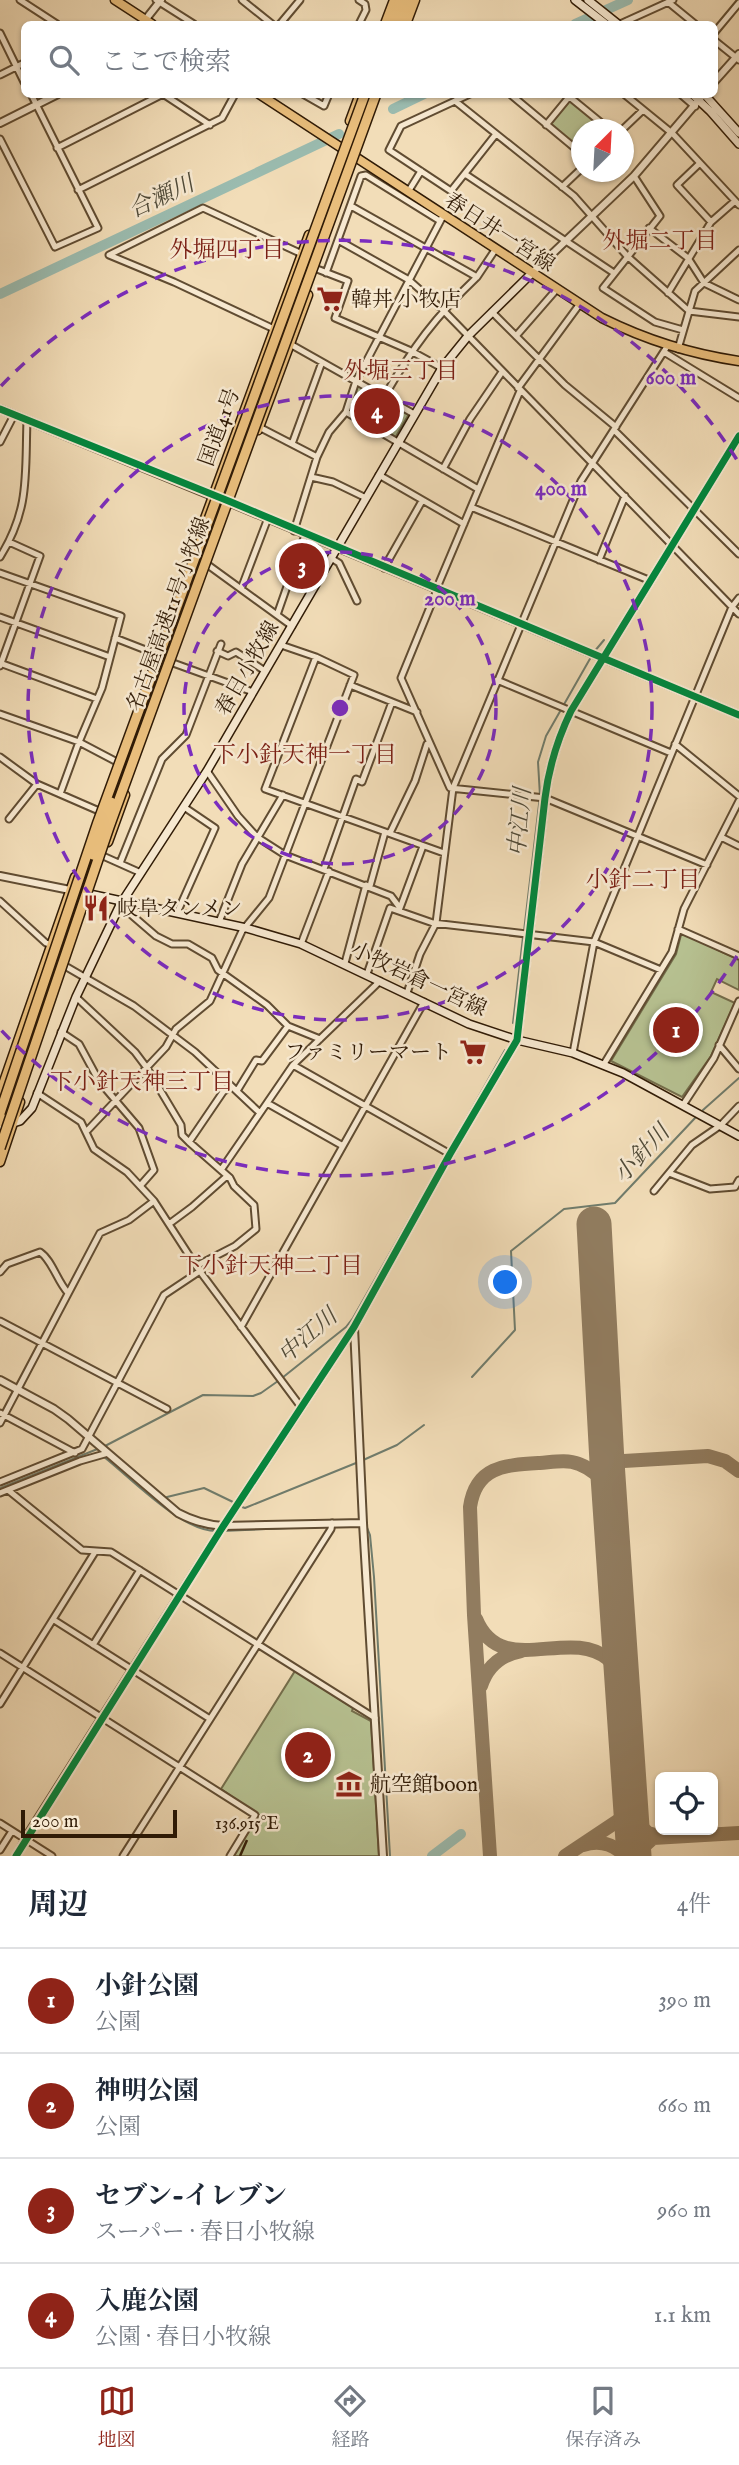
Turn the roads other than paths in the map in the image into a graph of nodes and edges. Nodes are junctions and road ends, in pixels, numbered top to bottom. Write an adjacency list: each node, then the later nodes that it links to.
1 (20, 0): 15 (street)
2 (115, 0): 16 (main road)
3 (242, 0): 19 (street)
4 (300, 0): 20 (street)
5 (359, 0): 21 (street)
6 (394, 0): 22 (main road)
7 (400, 0): 23 (highway)
8 (407, 0): 24 (highway)
9 (415, 0): 25 (main road)
10 (575, 0): 26 (main road)
11 (588, 0): 27 (main road)
12 (159, 1): 17 (street); 18 (street)
13 (670, 1): 28 (street); 29 (street)
14 (739, 4): 30 (street)
15 (52, 21)
16 (143, 21)
17 (147, 21)
18 (189, 21)
19 (268, 21)
20 (282, 21)
21 (360, 21)
22 (386, 21)
23 (392, 21)
24 (401, 21)
25 (402, 21)
26 (602, 21)
27 (620, 21)
28 (630, 21)
29 (692, 21)
30 (718, 29)
31 (0, 33): 35 (street)
32 (718, 42): 33 (street)
33 (738, 57): 38 (street)
34 (21, 65): 35 (street)
35 (17, 67): 36 (street); 37 (street)
36 (0, 75)
37 (21, 76)
38 (718, 79)
39 (33, 98): 58 (street)
40 (50, 98): 58 (street)
41 (155, 98): 71 (street)
42 (169, 98): 63 (street)
43 (233, 98): 63 (street)
44 (265, 98): 72 (main road, 春日井一宮線)
45 (310, 98): 46 (street)
46 (327, 98)
47 (360, 98): 72 (main road, 国道41号)
48 (361, 98): 284 (highway, 名古屋高速11号小牧線, bridge)
49 (374, 98): 293 (highway, 名古屋高速11号小牧線, bridge)
50 (375, 98): 73 (main road, 国道41号)
51 (461, 98): 57 (street)
52 (515, 98): 64 (street)
53 (566, 98): 64 (street)
54 (570, 98): 60 (street)
55 (629, 98): 59 (street)
56 (701, 99): 65 (main road); 67 (street); 69 (main road)
57 (455, 101): 66 (street); 75 (street)
58 (36, 105): 62 (street); 71 (street)
59 (643, 110): 61 (street); 67 (street)
60 (596, 119)
61 (634, 119)
62 (0, 123)
63 (210, 125): 81 (street)
64 (546, 125): 70 (street)
65 (739, 133)
66 (496, 134): 76 (street); 80 (street)
67 (673, 134): 74 (street); 77 (street)
68 (0, 139): 81 (street)
69 (739, 144)
70 (571, 145)
71 (57, 148): 81 (street)
72 (340, 148): 73 (main road, 春日井一宮線); 94 (main road, 国道41号)
73 (356, 159): 82 (main road, 春日井一宮線); 97 (main road, 国道41号)
74 (700, 163): 83 (street); 87 (street)
75 (421, 171): 76 (street); 82 (street)
76 (465, 174): 90 (street)
77 (634, 176): 88 (street)
78 (571, 178): 80 (street)
79 (628, 182): 85 (street)
80 (562, 187): 85 (street)
81 (78, 190)
82 (407, 192): 86 (main road, 春日井一宮線)
83 (737, 203): 87 (street)
84 (351, 206): 86 (street); 89 (street); 91 (street)
85 (591, 217): 90 (street); 95 (street)
86 (442, 218): 91 (street); 92 (main road, 春日井一宮線)
87 (711, 222): 96 (street)
88 (649, 229): 95 (street); 96 (street)
89 (338, 240): 98 (street); 102 (street)
90 (567, 240): 99 (street); 100 (street)
91 (425, 249): 101 (street); 102 (street)
92 (495, 250): 99 (main road, 春日井一宮線); 101 (street)
93 (739, 250): 103 (street)
94 (302, 254): 112 (main road, 国道41号); 112 (street)
95 (627, 256): 100 (street); 105 (street)
96 (688, 258): 103 (street); 105 (street)
97 (317, 269): 98 (street); 117 (main road, 国道41号)
98 (326, 273): 114 (street)
99 (532, 273): 104 (main road, 春日井一宮線); 110 (main road, 春日小牧線)
100 (614, 273): 113 (street)
101 (477, 277): 108 (street)
102 (409, 280): 108 (street); 114 (street)
103 (704, 283): 106 (street); 109 (street)
104 (556, 290): 107 (main road, 春日井一宮線); 116 (street)
105 (668, 293): 109 (street)
106 (739, 300)
107 (579, 306): 118 (main road, 春日井一宮線); 121 (street)
108 (443, 310): 115 (street); 120 (street)
109 (689, 311): 111 (street); 113 (street)
110 (492, 312): 115 (main road, 春日小牧線); 116 (street)
111 (739, 317)
112 (274, 329): 147 (main road, 国道41号)
113 (683, 330): 119 (street)
114 (379, 336): 120 (street); 126 (street)
115 (468, 336): 124 (main road, 春日小牧線); 125 (street)
116 (516, 336): 121 (street)
117 (290, 344): 123 (street); 135 (main road, 国道41号)
118 (666, 349): 119 (main road, 春日井一宮線); 129 (street); 136 (street)
119 (678, 349): 122 (main road, 春日井一宮線)
120 (411, 351): 124 (street); 128 (street)
121 (540, 360): 127 (street); 136 (street)
122 (739, 361)
123 (322, 362): 126 (street); 140 (street)
124 (442, 368): 132 (main road, 春日小牧線)
125 (502, 372): 127 (street); 143 (street)
126 (356, 381): 128 (street); 131 (street)
127 (519, 389): 142 (street); 146 (street)
128 (384, 397): 132 (street)
129 (739, 398)
130 (0, 409): 133 (street)
131 (345, 412): 139 (street); 141 (street)
132 (414, 414): 139 (main road, 春日小牧線)
133 (14, 415): 134 (street); 138 (street)
134 (27, 421): 147 (street); 158 (street)
135 (260, 427): 140 (street); 151 (main road, 国道41号)
136 (615, 429): 142 (street); 153 (street)
137 (739, 436): 153 (street)
138 (0, 442)
139 (398, 443): 143 (street); 144 (main road, 春日小牧線)
140 (292, 444): 141 (street)
141 (317, 457): 145 (street)
142 (593, 463): 148 (street); 159 (street)
143 (443, 469): 146 (street)
144 (379, 475): 149 (main road, 春日小牧線); 150 (street)
145 (312, 477): 149 (street); 156 (street)
146 (478, 489): 152 (street)
147 (213, 496): 151 (street); 162 (main road, 国道41号)
148 (625, 496): 160 (street); 166 (street)
149 (366, 498): 161 (main road, 春日小牧線)
150 (422, 501): 155 (street); 168 (street)
151 (231, 502): 154 (street); 167 (main road, 国道41号)
152 (471, 508): 155 (street); 159 (street)
153 (694, 511): 160 (street); 164 (street)
154 (268, 518): 156 (street); 172 (street)
155 (464, 524): 173 (street)
156 (294, 531): 157 (street)
157 (305, 535): 161 (street); 178 (street)
158 (9, 542): 163 (street); 171 (street)
159 (556, 542): 166 (street); 181 (street)
160 (673, 546): 170 (street); 176 (street)
161 (337, 548): 165 (main road, 春日小牧線); 168 (street)
162 (194, 549): 187 (main road, 国道41号); 286 (highway, bridge)
163 (1, 553)
164 (739, 554)
165 (331, 558): 175 (street); 182 (main road, 春日小牧線)
166 (598, 560): 170 (street)
167 (208, 565): 172 (street); 191 (main road, 国道41号)
168 (384, 568): 173 (street)
169 (0, 573): 171 (street)
170 (651, 582): 188 (street)
171 (29, 583): 180 (street); 183 (street)
172 (241, 589): 178 (street)
173 (437, 590): 181 (street); 202 (street)
174 (739, 598): 176 (street)
175 (357, 601)
176 (732, 607): 177 (street); 198 (street)
177 (739, 614)
178 (277, 615): 182 (street)
179 (0, 617): 180 (street)
180 (15, 623): 189 (street); 192 (street)
181 (520, 624): 188 (street); 195 (street)
182 (292, 626): 185 (main road, 春日小牧線)
183 (114, 638): 187 (street); 189 (street)
184 (221, 644): 186 (street)
185 (281, 645): 190 (street); 193 (main road, 春日小牧線)
186 (217, 651): 193 (street); 194 (street)
187 (156, 654): 210 (main road, 国道41号)
188 (596, 656): 198 (street); 201 (street)
189 (110, 657): 199 (street)
190 (316, 657): 196 (street); 215 (street)
191 (173, 663): 194 (street); 231 (main road, 国道41号)
192 (0, 665): 199 (street)
193 (265, 671): 197 (main road, 春日小牧線)
194 (208, 676): 197 (street); 232 (street)
195 (497, 680): 201 (street); 213 (street)
196 (350, 685): 200 (street); 218 (street)
197 (253, 692): 211 (main road, 春日小牧線)
198 (694, 697): 204 (street); 207 (street)
199 (97, 699): 205 (street)
200 (392, 702): 202 (street); 221 (street)
201 (569, 710): 208 (street); 216 (street)
202 (416, 712): 206 (street)
203 (0, 713): 205 (street)
204 (739, 715)
205 (79, 742): 210 (street); 214 (street)
206 (430, 743): 213 (street); 223 (street)
207 (675, 744): 208 (street); 217 (street)
208 (671, 753): 224 (street)
209 (0, 757): 212 (street)
210 (117, 762): 220 (main road, 国道41号)
211 (207, 771): 219 (main road, 春日小牧線); 225 (street)
212 (37, 784): 214 (street); 222 (street)
213 (453, 788): 216 (street); 229 (street)
214 (60, 794): 220 (street)
215 (283, 795): 218 (street); 225 (street)
216 (541, 798): 224 (street); 248 (street)
217 (739, 799): 226 (street)
218 (305, 803): 221 (street); 230 (street)
219 (184, 807): 235 (main road, 春日小牧線); 243 (street)
220 (99, 811): 238 (main road, 国道41号)
221 (343, 817): 223 (street); 234 (street)
222 (9, 819)
223 (387, 833): 227 (street); 237 (street)
224 (637, 836): 233 (street); 249 (street)
225 (257, 837): 230 (street); 244 (street)
226 (721, 837): 228 (street); 233 (street)
227 (422, 846): 229 (street); 242 (street)
228 (739, 846)
229 (444, 853): 245 (street)
230 (285, 855): 234 (street); 246 (street)
231 (103, 856): 232 (street); 239 (main road, 国道41号)
232 (120, 863): 235 (street)
233 (707, 865): 247 (street)
234 (326, 870): 237 (street); 250 (street)
235 (141, 873): 241 (main road, 春日小牧線)
236 (0, 876): 238 (street)
237 (368, 886): 242 (street); 253 (street)
238 (70, 890): 239 (main road, 小牧岩倉一宮線); 251 (main road, 国道41号)
239 (89, 894): 241 (main road, 小牧岩倉一宮線); 254 (main road, 国道41号)
240 (0, 901): 251 (street)
241 (121, 903): 243 (main road, 小牧岩倉一宮線); 256 (street); 258 (main road, 春日小牧線)
242 (399, 910): 245 (street); 257 (street)
243 (177, 913): 244 (main road, 小牧岩倉一宮線)
244 (219, 922): 246 (main road, 小牧岩倉一宮線)
245 (436, 923): 248 (street); 260 (street)
246 (246, 928): 250 (main road, 小牧岩倉一宮線); 256 (street)
247 (678, 929): 252 (street); 255 (street)
248 (525, 934): 249 (street); 268 (street)
249 (594, 942): 255 (street); 270 (street)
250 (301, 944): 253 (main road, 小牧岩倉一宮線)
251 (52, 945): 277 (main road, 国道41号)
252 (739, 957)
253 (345, 963): 257 (main road, 小牧岩倉一宮線)
254 (65, 965): 258 (street); 287 (main road, 国道41号)
255 (661, 970): 271 (street)
256 (222, 974): 264 (street); 266 (street)
257 (367, 974): 259 (main road, 小牧岩倉一宮線)
258 (84, 978): 261 (main road, 春日小牧線); 266 (street)
259 (380, 981): 260 (main road, 小牧岩倉一宮線); 267 (street)
260 (407, 993): 263 (main road, 小牧岩倉一宮線)
261 (76, 996): 265 (main road, 春日小牧線); 273 (street)
262 (739, 1001): 269 (street)
263 (424, 1002): 268 (main road, 小牧岩倉一宮線); 283 (street)
264 (288, 1026): 267 (street); 276 (street)
265 (61, 1032): 278 (main road, 春日小牧線); 279 (street)
266 (173, 1036): 273 (street); 275 (street)
267 (320, 1039): 272 (street)
268 (517, 1040): 270 (main road, 小牧岩倉一宮線); 294 (street)
269 (719, 1045): 274 (street); 281 (street)
270 (573, 1053): 271 (main road, 小牧岩倉一宮線)
271 (604, 1064): 281 (main road, 小牧岩倉一宮線)
272 (293, 1065): 280 (street); 283 (street)
273 (147, 1068): 279 (street); 291 (street)
274 (739, 1069)
275 (231, 1086): 276 (street); 291 (street)
276 (237, 1091): 285 (street)
277 (0, 1093)
278 (37, 1093): 287 (main road, 春日小牧線); 289 (street)
279 (115, 1100): 289 (street); 300 (street)
280 (267, 1103): 285 (street); 292 (street)
281 (683, 1105): 288 (main road, 小牧岩倉一宮線)
282 (739, 1106): 288 (street)
283 (365, 1107): 292 (street); 294 (street)
284 (0, 1113)
285 (260, 1113): 296 (street)
286 (0, 1124): 287 (main road)
287 (13, 1124): 295 (main road, 国道41号)
288 (721, 1125): 290 (main road, 小牧岩倉一宮線); 297 (street)
289 (86, 1132): 300 (street)
290 (739, 1136)
291 (189, 1143): 296 (street)
292 (343, 1146): 310 (street)
293 (0, 1148)
294 (447, 1153): 311 (street)
295 (0, 1162)
296 (221, 1170): 298 (street)
297 (670, 1173): 299 (street); 301 (street)
298 (227, 1175): 303 (street); 306 (street)
299 (739, 1181)
300 (140, 1186): 302 (street)
301 (654, 1191)
302 (154, 1201): 303 (street); 308 (street)
303 (169, 1224): 306 (street)
304 (0, 1260): 305 (street)
305 (7, 1264): 307 (street); 308 (street)
306 (198, 1269): 310 (street); 314 (street)
307 (0, 1272)
308 (68, 1293): 312 (street)
309 (0, 1321): 312 (street)
310 (241, 1326): 316 (street)
311 (354, 1327): 316 (street); 327 (street)
312 (42, 1343): 314 (street); 315 (street)
313 (0, 1380): 315 (street)
314 (117, 1382): 317 (street); 320 (street)
315 (18, 1389): 318 (street); 320 (street)
316 (301, 1407): 329 (street)
317 (167, 1409)
318 (2, 1414): 319 (street); 322 (street)
319 (0, 1423)
320 (89, 1437): 321 (street); 322 (street)
321 (107, 1452): 323 (street); 329 (street)
322 (75, 1453): 323 (street); 324 (street)
323 (80, 1461): 325 (street)
324 (0, 1482)
325 (8, 1490): 326 (street); 330 (street)
326 (0, 1493)
327 (363, 1523): 328 (street); 341 (street)
328 (332, 1525): 329 (street); 334 (street)
329 (221, 1530): 332 (street)
330 (96, 1552): 331 (street); 333 (street)
331 (140, 1570): 332 (street); 335 (street)
332 (179, 1595): 334 (street); 338 (street)
333 (54, 1620): 335 (street); 337 (street)
334 (257, 1644): 341 (street); 342 (street)
335 (93, 1645): 338 (street)
336 (0, 1653): 337 (street)
337 (23, 1668): 339 (street); 340 (street)
338 (132, 1670): 340 (street); 342 (street)
339 (0, 1704)
340 (102, 1717): 343 (street); 346 (street)
341 (374, 1718): 352 (street)
342 (210, 1719): 343 (street)
343 (180, 1767): 350 (street); 351 (street)
344 (0, 1823): 345 (street)
345 (12, 1831): 346 (street); 347 (street)
346 (25, 1839): 348 (street); 349 (street)
347 (0, 1850)
348 (16, 1856)
349 (52, 1856)
350 (123, 1856)
351 (230, 1856)
352 (383, 1856)

